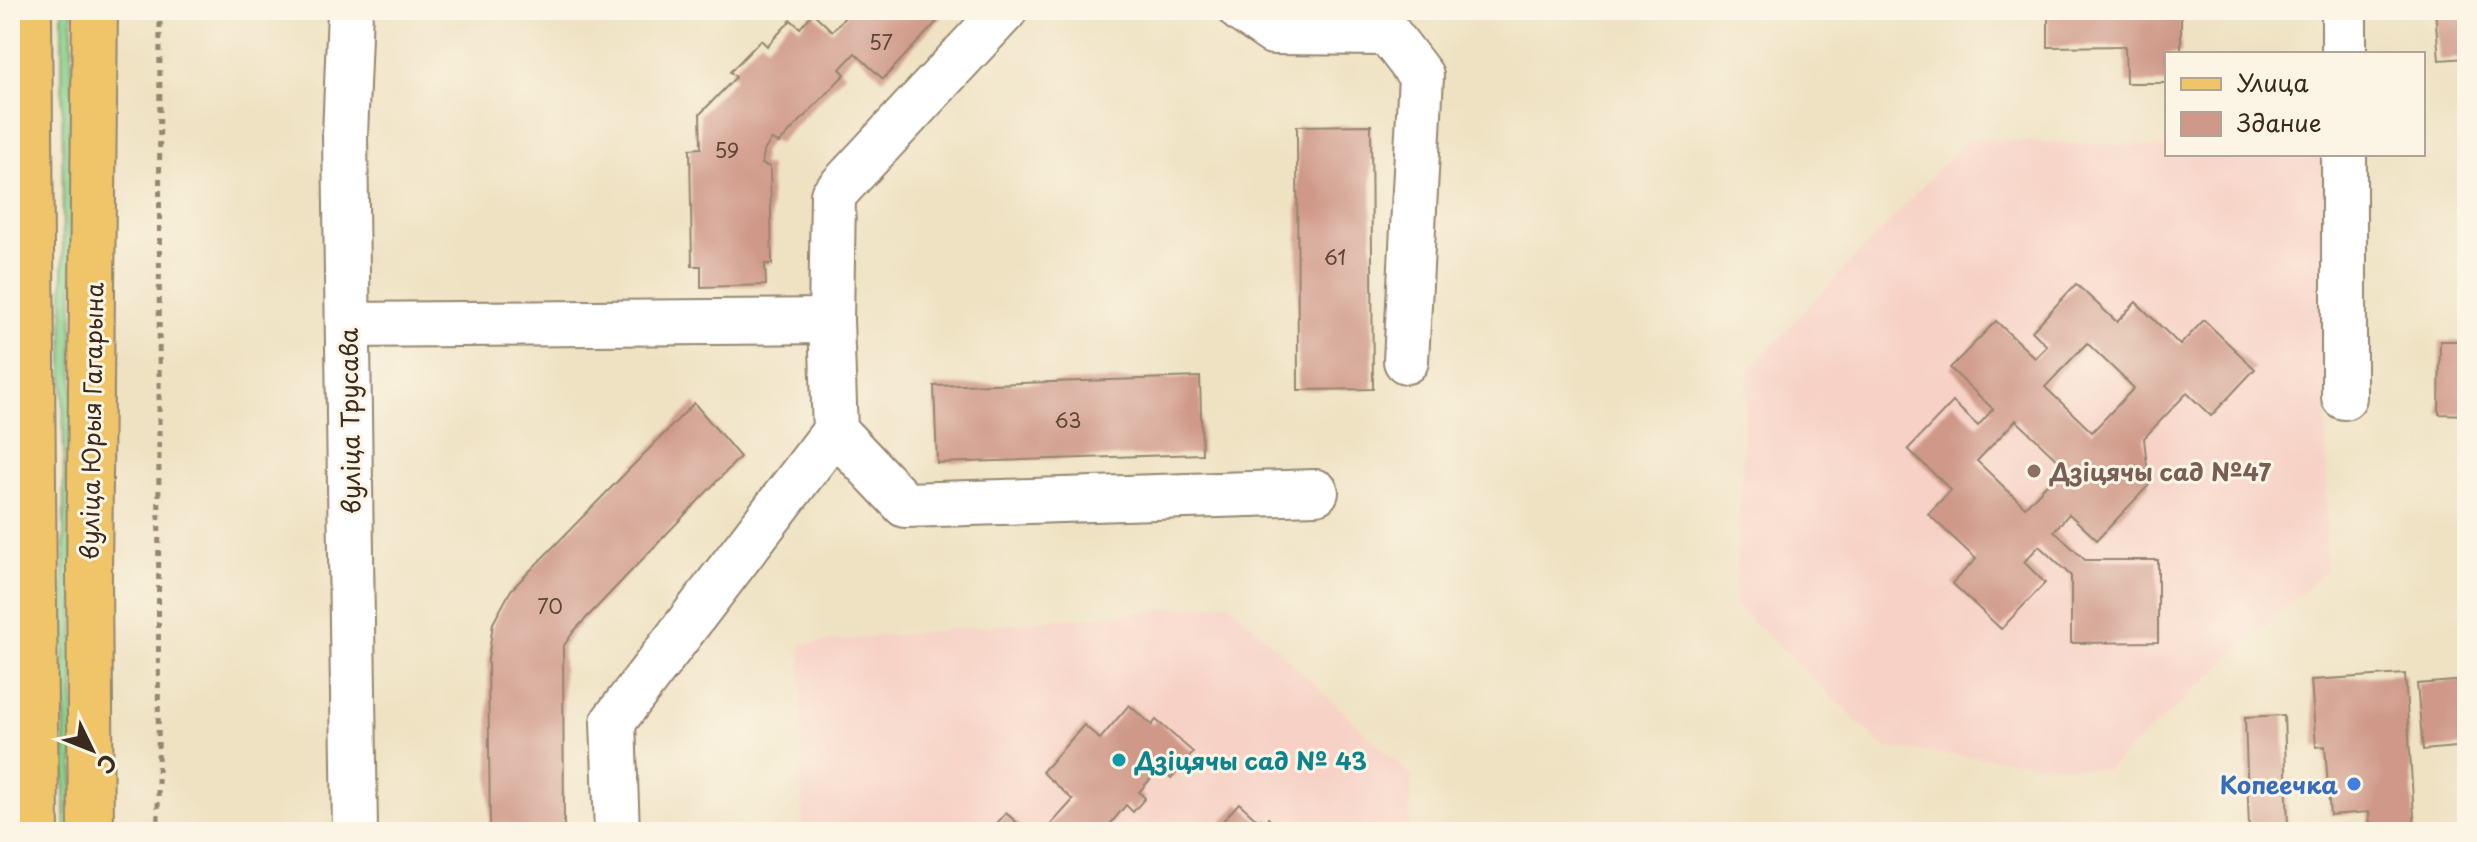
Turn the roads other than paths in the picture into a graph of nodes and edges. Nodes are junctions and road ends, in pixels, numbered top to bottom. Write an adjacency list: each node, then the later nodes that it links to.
1 (29, 10): 15 (main road)
2 (95, 10): 17 (main road, вуліца Юрыя Гагарына)
3 (350, 10): 10 (street, вуліца Трусава)
4 (1005, 10): 9 (street)
5 (1241, 10): 11 (street)
6 (2344, 10): 7 (street)
7 (2344, 52)
8 (2344, 156): 12 (street)
9 (831, 321): 10 (street); 13 (street)
10 (348, 325): 18 (street, вуліца Трусава)
11 (1406, 361)
12 (2344, 397)
13 (835, 431): 14 (street); 19 (street)
14 (1316, 492)
15 (22, 589): 16 (main road)
16 (36, 832)
17 (91, 832)
18 (355, 832)
19 (617, 832)

